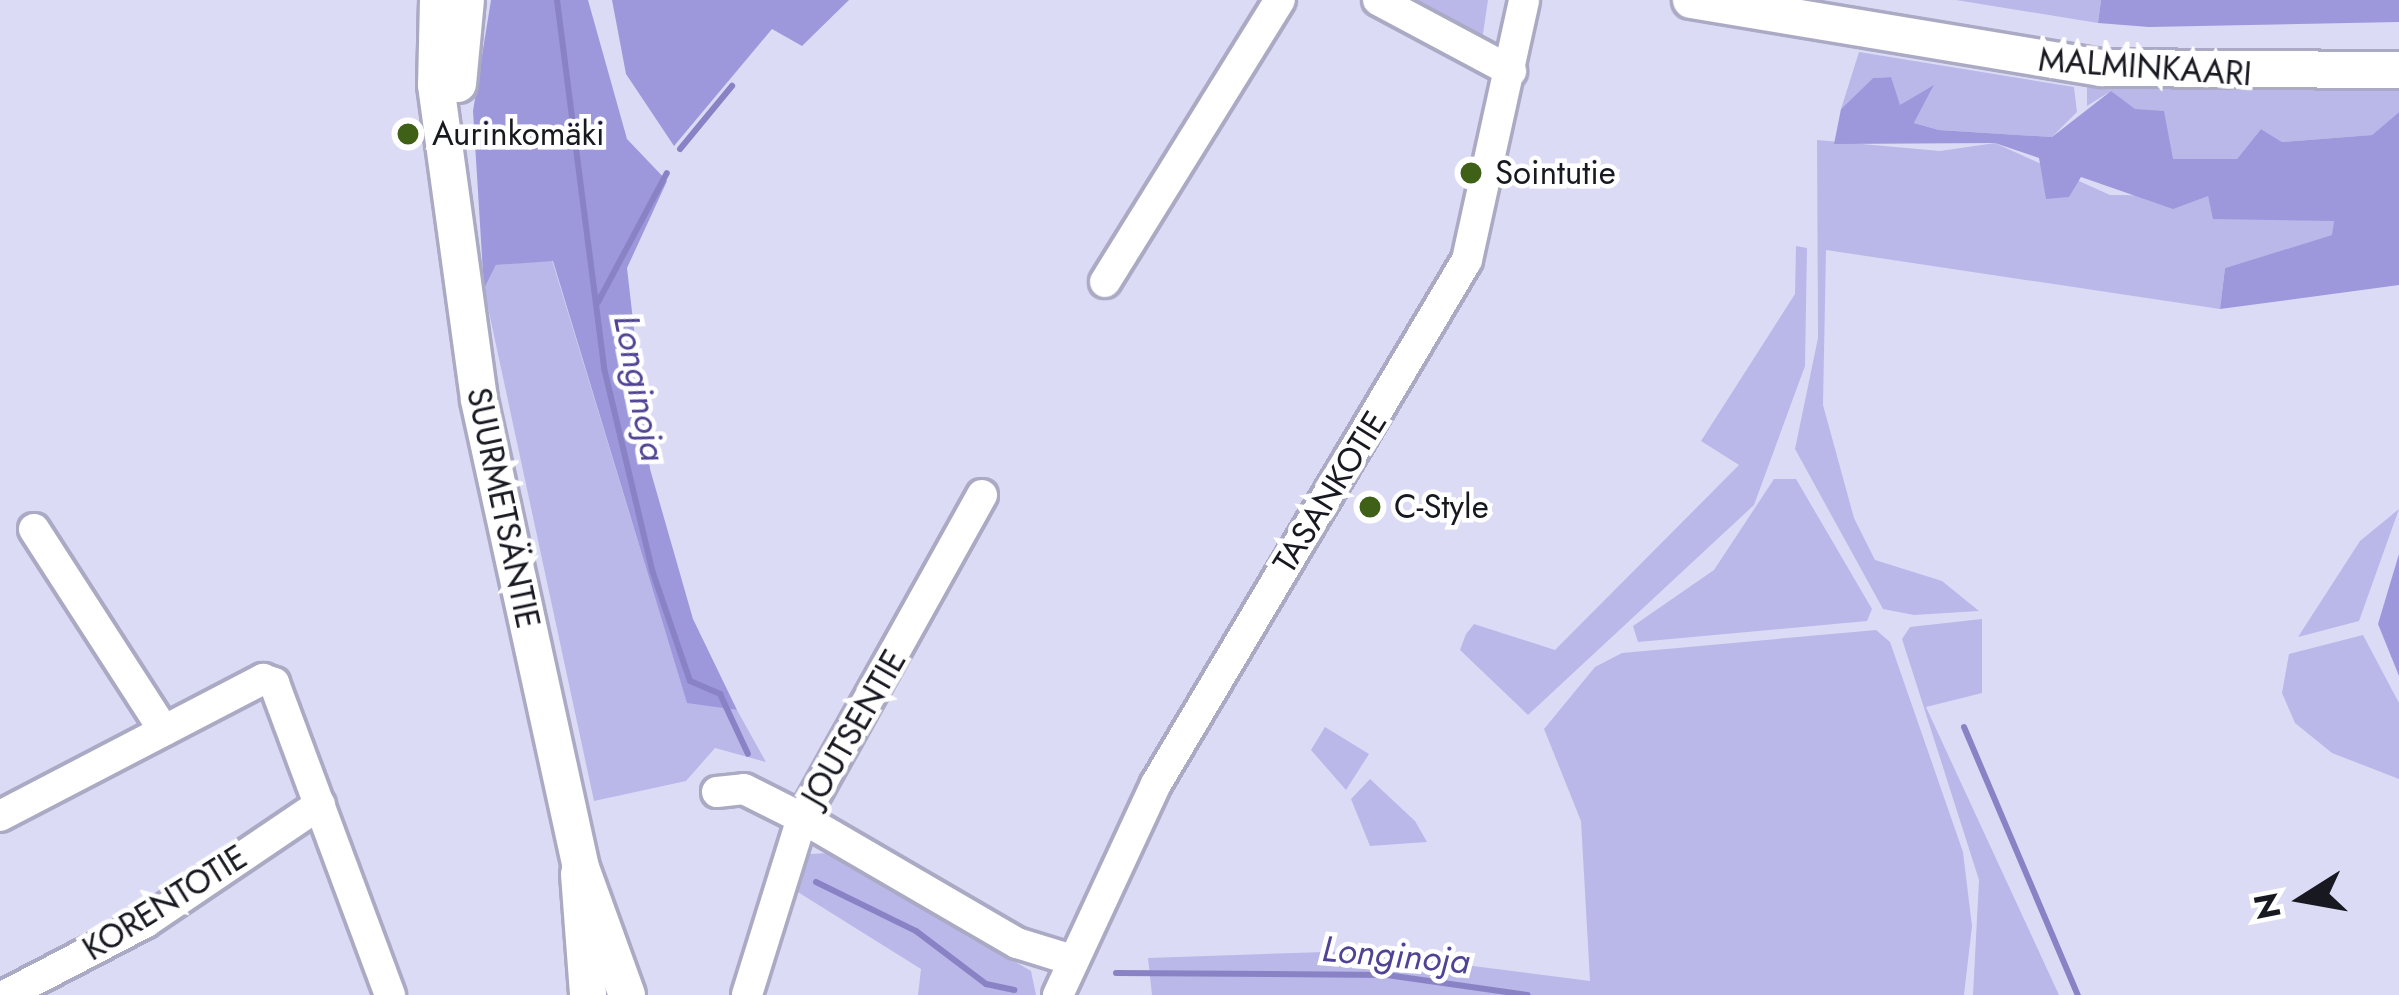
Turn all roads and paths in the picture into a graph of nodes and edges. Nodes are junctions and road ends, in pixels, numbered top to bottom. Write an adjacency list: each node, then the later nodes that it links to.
1 (438, 0): 11 (main road, SUURMETSÄNTIE)
2 (466, 0): 11 (main road, SUURMETSÄNTIE)
3 (1280, 0): 12 (street)
4 (1378, 0): 9 (street)
5 (1524, 0): 9 (street, TASANKOTIE)
6 (1691, 0): 8 (main road, MALMINKAARI)
7 (1805, 0): 8 (main road, MALMINKAARI)
8 (1892, 35): 10 (main road, MALMINKAARI)
9 (1510, 70): 21 (street, TASANKOTIE)
10 (2399, 70)
11 (449, 147): 20 (main road, SUURMETSÄNTIE)
12 (1105, 282)
13 (982, 495): 19 (street, JOUTSENTIE)
14 (34, 529): 15 (street)
15 (164, 731): 17 (street); 18 (street)
16 (717, 793): 19 (street)
17 (320, 804): 23 (street, KORENTOTIE); 24 (street)
18 (0, 816)
19 (802, 818): 21 (street, JOUTSENTIE); 26 (street)
20 (580, 865): 22 (main road, SUURMETSÄNTIE); 25 (main road, SUURMETSÄNTIE)
21 (1072, 960): 27 (street, TASANKOTIE); 28 (street)
22 (627, 994): 25 (street)
23 (6, 995)
24 (390, 995)
25 (587, 995)
26 (747, 995)
27 (1058, 995)
28 (1075, 995)

